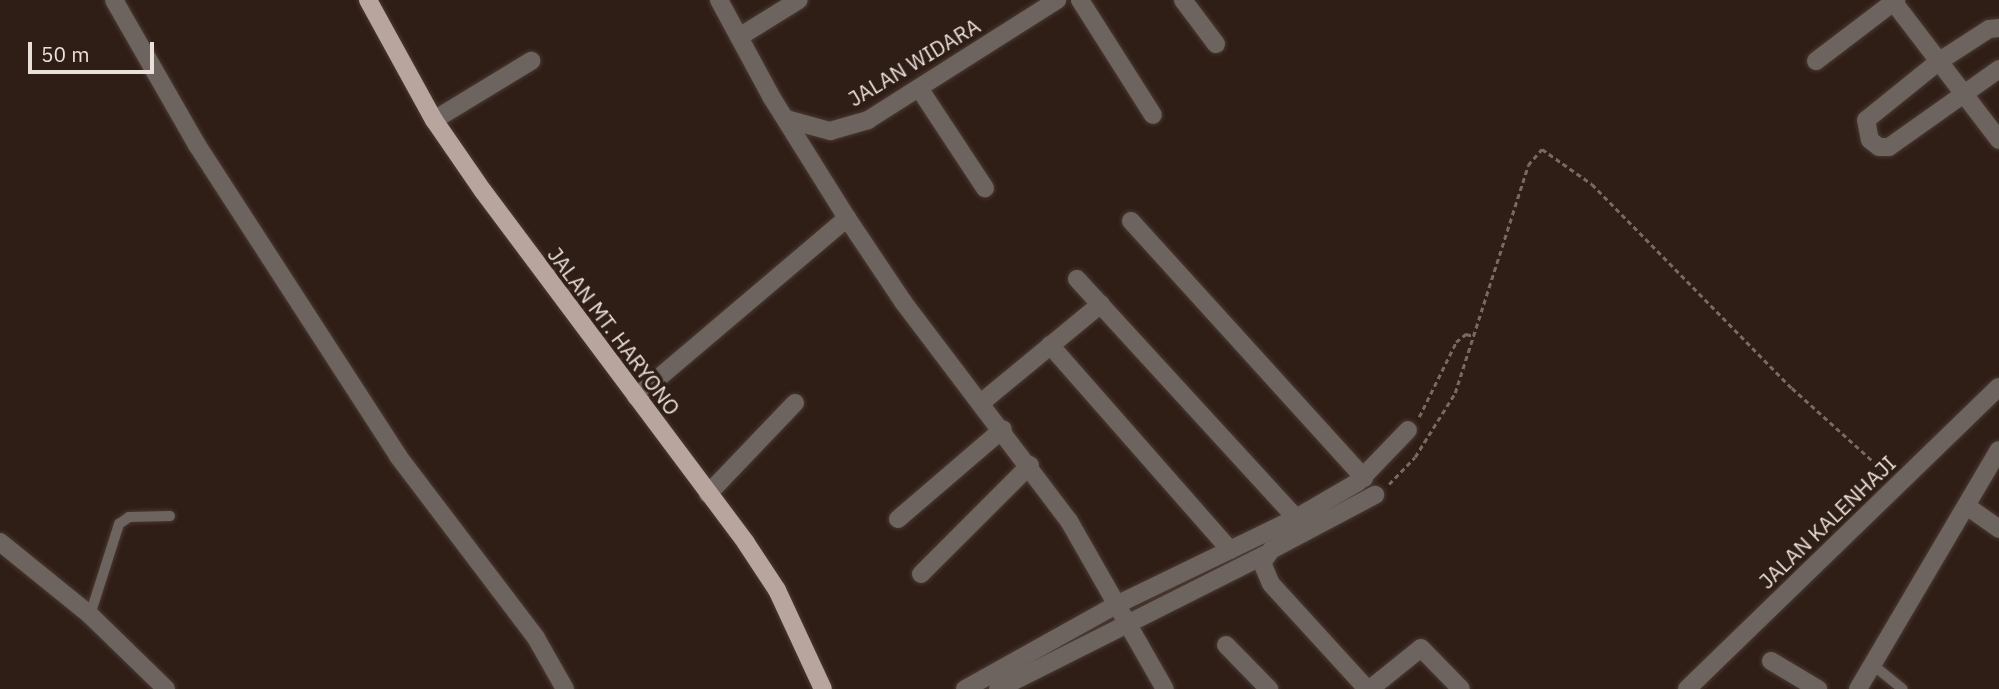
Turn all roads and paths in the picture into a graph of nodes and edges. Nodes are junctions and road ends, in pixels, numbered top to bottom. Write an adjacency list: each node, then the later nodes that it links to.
1 (114, 0): 58 (street)
2 (368, 0): 20 (main road, JALAN MT. HARYONO)
3 (719, 0): 10 (street)
4 (799, 0): 10 (street)
5 (1057, 0): 16 (street, JALAN WIDARA)
6 (1080, 0): 18 (street)
7 (1183, 0): 11 (street)
8 (1894, 1): 13 (street); 14 (street)
9 (1999, 27): 14 (street)
10 (739, 37): 19 (street)
11 (1216, 44)
12 (531, 61): 20 (street)
13 (1816, 61)
14 (1938, 62): 17 (street); 17 (street)
15 (1999, 69): 17 (street)
16 (919, 88): 19 (street, JALAN WIDARA); 22 (street)
17 (1965, 96): 21 (street)
18 (1153, 115)
19 (786, 119): 23 (street)
20 (433, 120): 30 (main road, JALAN MT. HARYONO)
21 (1999, 140)
22 (985, 188)
23 (847, 218): 30 (street); 31 (street)
24 (1131, 221): 37 (street)
25 (1077, 279): 26 (street)
26 (1101, 304): 28 (street); 43 (street)
27 (1475, 336): 34 (path); 38 (path); 40 (path)
28 (1050, 345): 31 (street); 47 (street)
29 (1999, 387): 38 (street, JALAN KALENHAJI)
30 (636, 397): 39 (main road, JALAN MT. HARYONO)
31 (982, 402): 33 (street)
32 (795, 403): 39 (street)
33 (1003, 429): 36 (street); 44 (street)
34 (1408, 430): 37 (street)
35 (1999, 450): 41 (street)
36 (1030, 465): 49 (street); 50 (street)
37 (1364, 478): 43 (street)
38 (1899, 484): 65 (street, JALAN KALENHAJI)
39 (708, 494): 59 (main road, JALAN MT. HARYONO)
40 (1375, 495): 48 (street)
41 (1968, 507): 45 (street); 55 (street)
42 (170, 516): 51 (lane)
43 (1297, 518): 47 (street)
44 (898, 519)
45 (1999, 529)
46 (0, 542): 51 (street)
47 (1230, 550): 50 (street)
48 (1265, 555): 52 (street); 63 (street)
49 (921, 573)
50 (1118, 604): 52 (street); 60 (street)
51 (90, 615): 57 (street)
52 (1127, 621): 61 (street); 62 (street)
53 (1226, 645): 56 (street)
54 (1770, 661): 66 (street)
55 (1873, 665): 67 (street); 68 (lane)
56 (1263, 687)
57 (166, 689)
58 (565, 689)
59 (823, 689)
60 (965, 689)
61 (998, 689)
62 (1165, 689)
63 (1369, 689): 64 (street)
64 (1461, 689)
65 (1687, 689)
66 (1818, 689)
67 (1858, 689)
68 (1903, 689)

